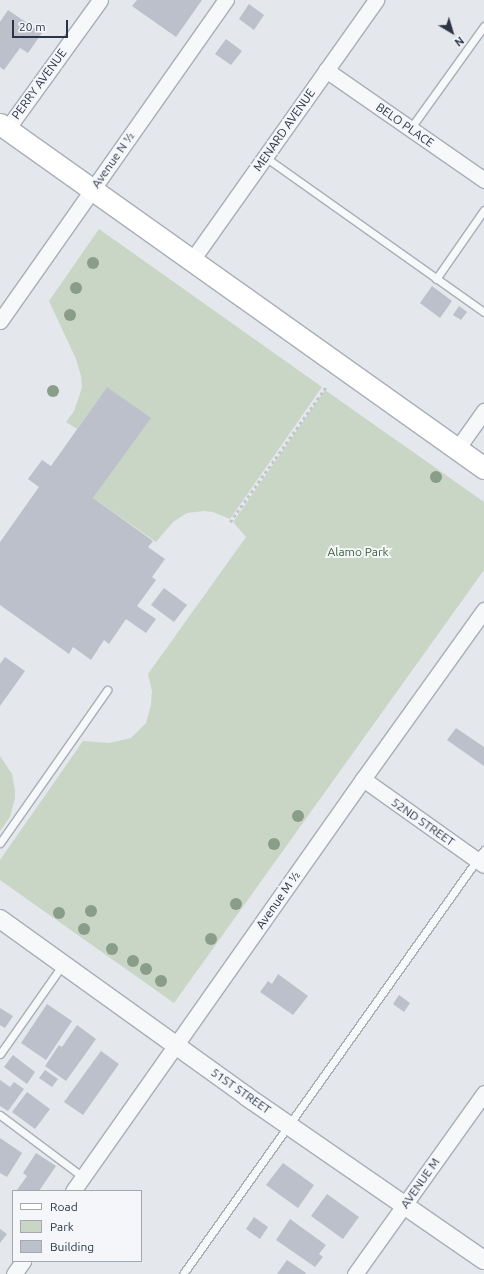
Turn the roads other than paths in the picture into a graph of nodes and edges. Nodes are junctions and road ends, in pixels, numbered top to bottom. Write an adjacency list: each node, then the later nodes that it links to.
1 (100, 0): 6 (street, PERRY AVENUE)
2 (226, 0): 10 (street, Avenue N ½)
3 (376, 0): 5 (street, MENARD AVENUE)
4 (484, 26): 7 (lane)
5 (326, 70): 7 (street, BELO PLACE); 8 (street, MENARD AVENUE)
6 (3, 126): 10 (main road)
7 (410, 129): 9 (street, BELO PLACE)
8 (265, 157): 12 (street, MENARD AVENUE); 13 (lane)
9 (484, 180)
10 (92, 190): 12 (main road); 15 (street, Avenue N ½)
11 (484, 210): 13 (lane)
12 (192, 260): 17 (main road)
13 (436, 279): 14 (lane)
14 (484, 312)
15 (0, 321)
16 (484, 410): 17 (street)
17 (457, 449): 18 (main road)
18 (484, 468)
19 (484, 610): 21 (street, Avenue M ½)
20 (107, 690): 22 (lane)
21 (362, 779): 23 (street, 52ND STREET); 26 (street, Avenue M ½)
22 (0, 843)
23 (482, 858): 30 (lane)
24 (0, 919): 25 (street, 51ST STREET)
25 (63, 964): 26 (street, 51ST STREET); 27 (lane)
26 (176, 1045): 30 (street, 51ST STREET); 31 (street, Avenue M ½)
27 (0, 1054)
28 (484, 1093): 33 (street, AVENUE M)
29 (0, 1115): 31 (lane)
30 (288, 1125): 33 (street, 51ST STREET); 37 (lane)
31 (83, 1177): 32 (street, Avenue M ½)
32 (74, 1190)
33 (404, 1205): 34 (street, 51ST STREET); 38 (street, AVENUE M)
34 (484, 1260)
35 (22, 1262): 36 (street)
36 (14, 1274)
37 (183, 1274)
38 (355, 1274)

